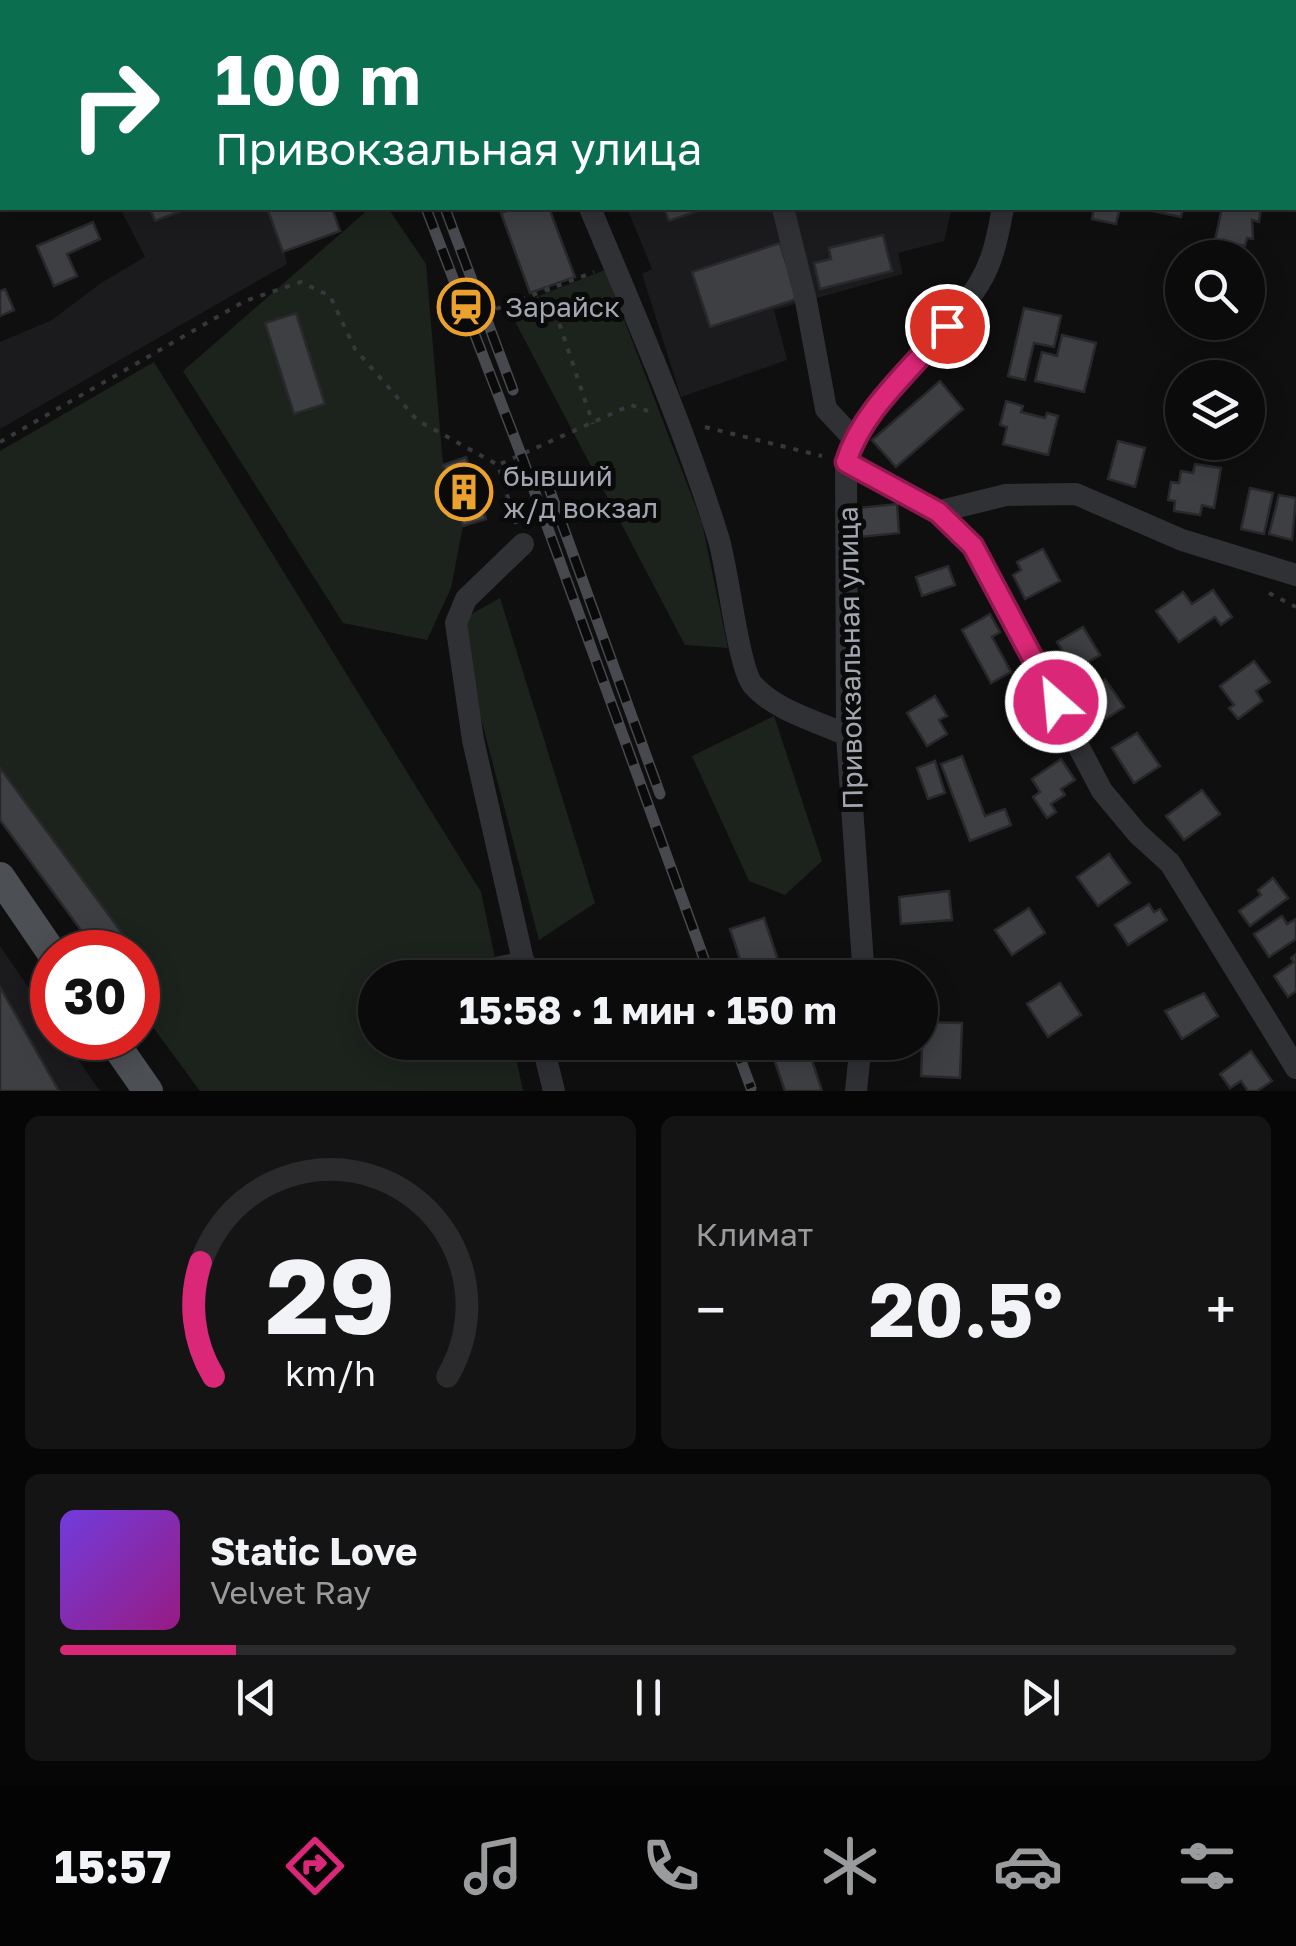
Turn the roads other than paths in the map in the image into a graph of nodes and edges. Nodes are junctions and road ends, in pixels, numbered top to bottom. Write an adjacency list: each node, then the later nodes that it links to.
1 (591, 210): 9 (street)
2 (783, 210): 4 (street)
3 (1004, 210): 4 (street, Привокзальная улица)
4 (854, 438): 5 (street, Привокзальная улица)
5 (846, 462): 6 (street); 9 (street, Привокзальная улица)
6 (938, 512): 8 (street); 14 (street)
7 (523, 544): 12 (street)
8 (1296, 574)
9 (847, 735): 13 (street, Привокзальная улица)
10 (0, 877): 11 (main road)
11 (37, 930)
12 (524, 960)
13 (863, 960)
14 (1287, 1034): 18 (street)
15 (126, 1060): 19 (main road)
16 (546, 1060): 20 (street)
17 (859, 1060): 21 (street)
18 (1296, 1068)
19 (148, 1091)
20 (554, 1091)
21 (856, 1091)

